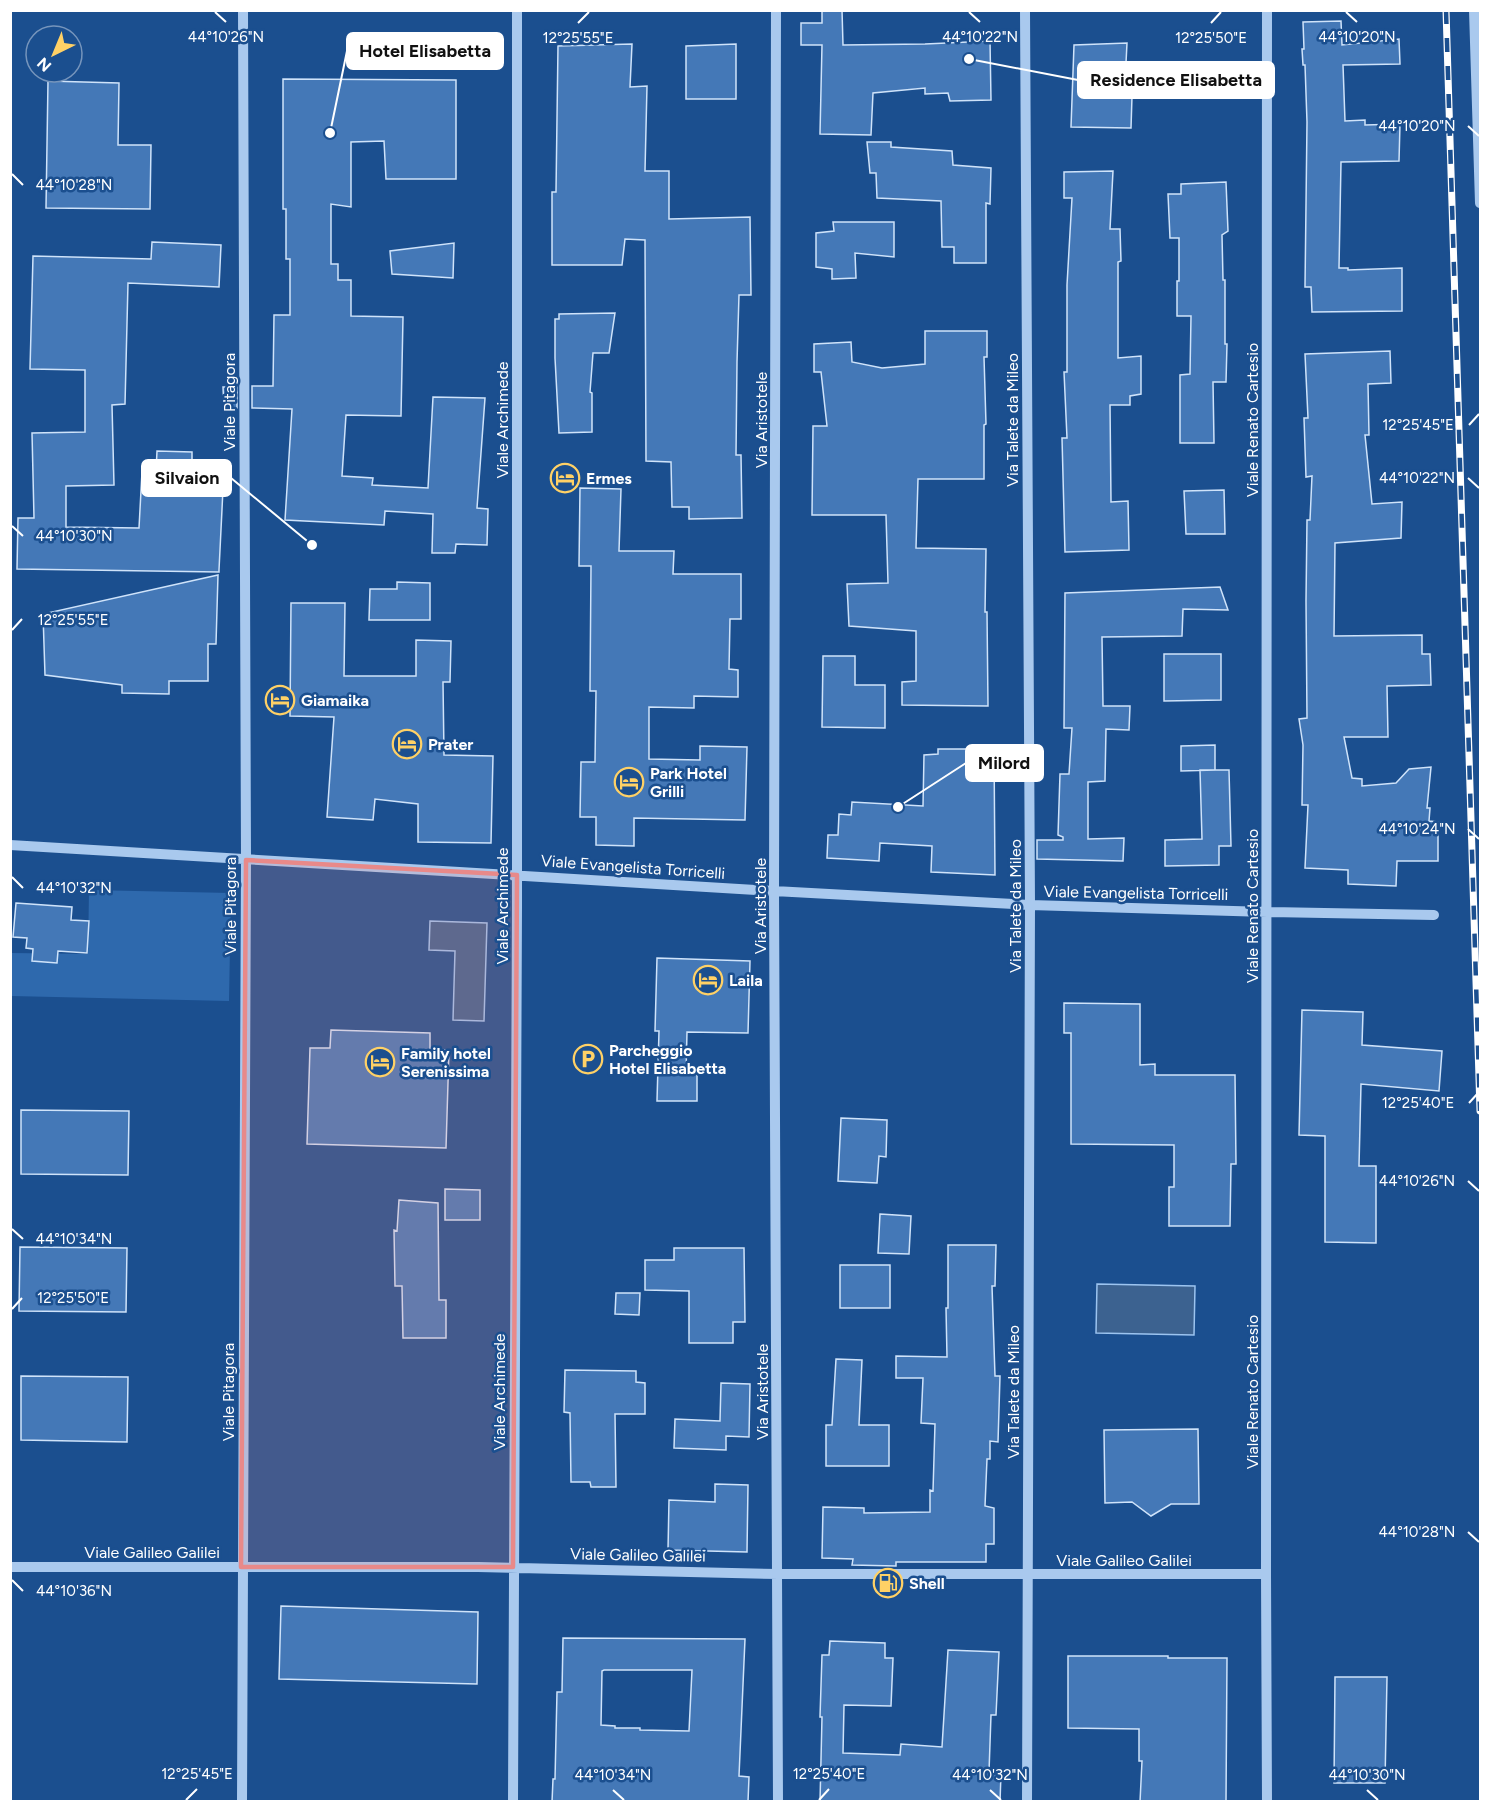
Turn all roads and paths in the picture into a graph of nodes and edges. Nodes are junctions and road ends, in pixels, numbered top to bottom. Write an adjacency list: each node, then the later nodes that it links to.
1 (243, 10): 10 (street, Viale Pitagora)
2 (517, 10): 11 (street, Viale Archimede)
3 (777, 10): 12 (street, Via Aristotele)
4 (1025, 10): 13 (street, Via Talete da Mileo)
5 (1267, 10): 14 (street, Viale Renato Cartesio)
6 (1474, 10): 7 (street)
7 (1478, 31): 8 (street)
8 (1480, 203)
9 (10, 845): 10 (street, Viale Evangelista Torricelli)
10 (246, 860): 11 (street, Viale Evangelista Torricelli); 17 (street, Viale Pitagora)
11 (516, 875): 12 (street, Viale Evangelista Torricelli); 18 (street, Viale Archimede)
12 (774, 891): 13 (street, Viale Evangelista Torricelli); 19 (street, Via Aristotele)
13 (1030, 905): 14 (street, Viale Evangelista Torricelli); 21 (street, Via Talete da Mileo)
14 (1267, 912): 15 (street, Viale Evangelista Torricelli); 20 (street, Viale Renato Cartesio)
15 (1434, 915)
16 (10, 1567): 17 (street, Viale Galileo Galilei)
17 (241, 1567): 18 (street, Viale Galileo Galilei); 22 (street, Viale Pitagora)
18 (513, 1567): 19 (street, Viale Galileo Galilei); 23 (street, Viale Archimede)
19 (778, 1574): 21 (street, Viale Galileo Galilei); 24 (street, Via Aristotele)
20 (1266, 1574): 21 (street, Viale Galileo Galilei); 26 (street, Viale Renato Cartesio)
21 (1028, 1575): 25 (street, Via Talete da Mileo)
22 (242, 1802)
23 (513, 1802)
24 (778, 1802)
25 (1027, 1802)
26 (1267, 1802)

